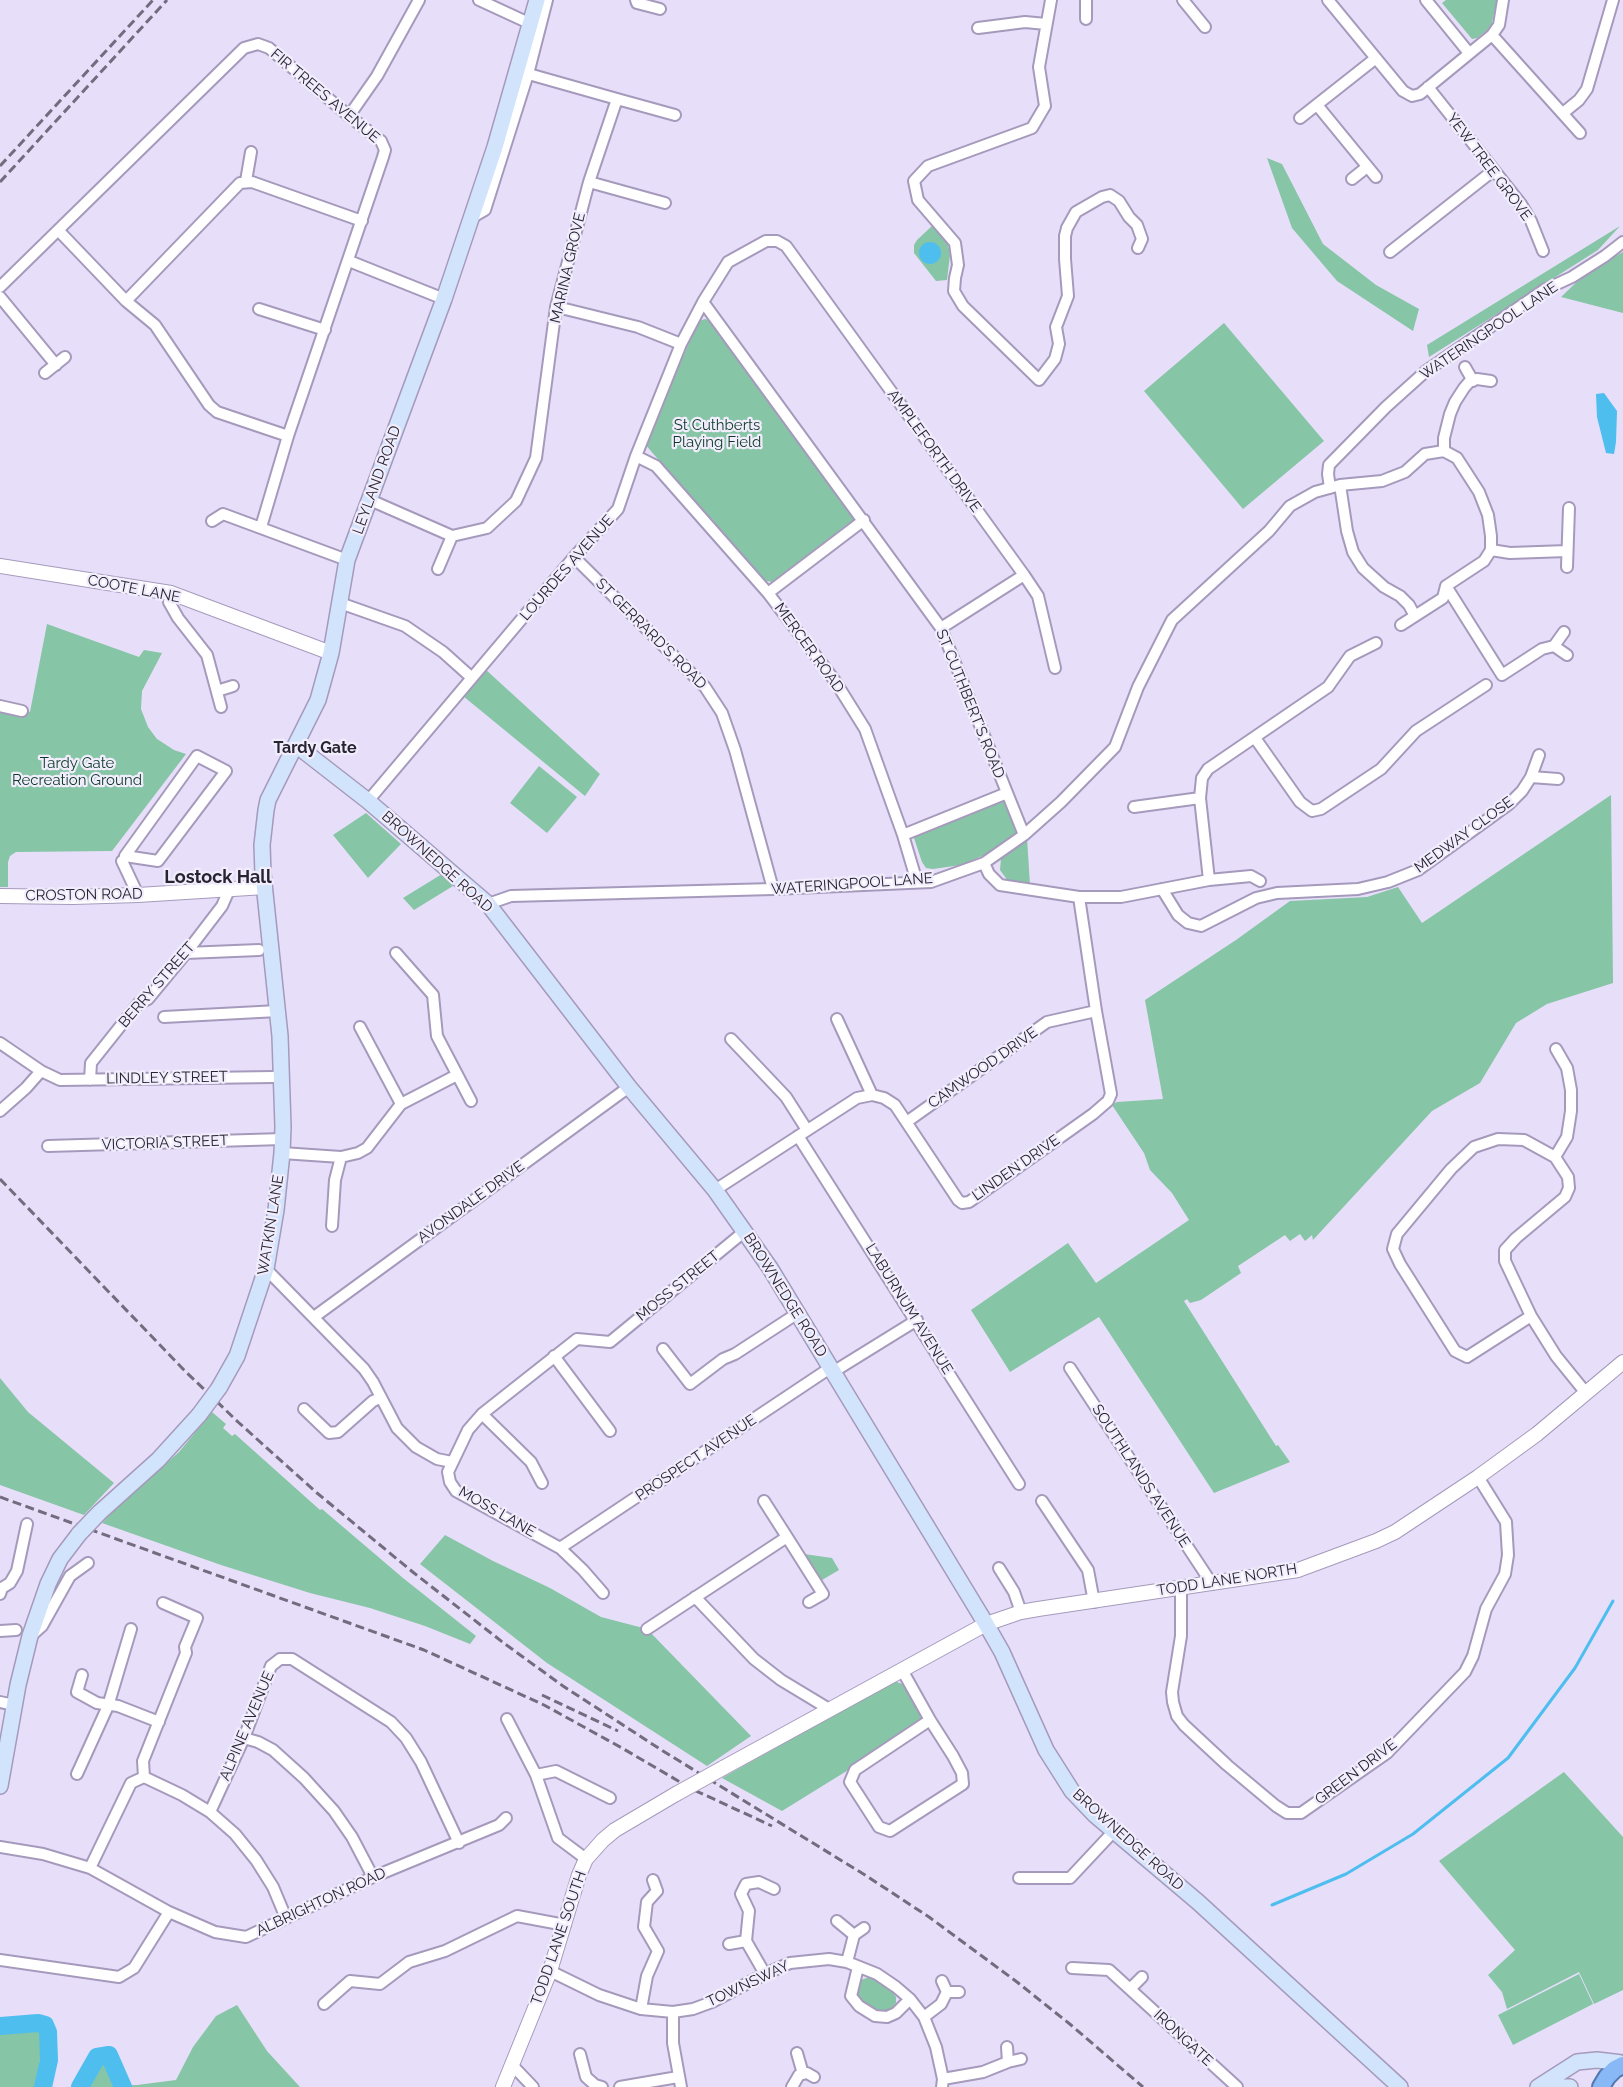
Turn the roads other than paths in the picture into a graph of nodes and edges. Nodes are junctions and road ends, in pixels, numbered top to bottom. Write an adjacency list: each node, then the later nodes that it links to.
1 (419, 0): 28 (street)
2 (479, 0): 15 (street)
3 (537, 0): 15 (main road, LEYLAND ROAD)
4 (547, 0): 22 (street, LEYLAND ROAD)
5 (636, 0): 13 (street)
6 (1051, 0): 16 (street)
7 (1086, 0): 14 (street)
8 (1183, 0): 17 (street)
9 (1328, 0): 21 (street)
10 (1503, 0): 19 (street)
11 (1613, 0): 26 (street)
12 (1431, 2): 20 (street)
13 (660, 9)
14 (1086, 19)
15 (531, 24): 22 (main road, LEYLAND ROAD)
16 (1046, 24): 18 (street); 43 (street)
17 (1205, 27)
18 (978, 28)
19 (1492, 34): 20 (street); 26 (street)
20 (1469, 53): 23 (street)
21 (1376, 58): 23 (street); 25 (street)
22 (523, 72): 24 (street); 49 (main road, LEYLAND ROAD)
23 (1428, 87): 33 (street, YEW TREE GROVE)
24 (617, 99): 27 (street); 37 (street, MARINA GROVE)
25 (1317, 105): 29 (street); 32 (street)
26 (1563, 113): 30 (street)
27 (675, 115)
28 (348, 116): 39 (street, FIR TREES AVENUE); 40 (street, FIR TREES AVENUE)
29 (1300, 118)
30 (1580, 133)
31 (251, 152): 36 (street)
32 (1367, 167): 34 (street); 35 (street)
33 (1494, 170): 44 (street, YEW TREE GROVE); 45 (street)
34 (1376, 177)
35 (1352, 179)
36 (246, 181): 39 (street); 50 (street)
37 (589, 182): 38 (street); 71 (street, MARINA GROVE)
38 (665, 203)
39 (362, 221): 46 (street, FIR TREES AVENUE)
40 (58, 230): 47 (street, FIR TREES AVENUE); 50 (street)
41 (1623, 242): 65 (street, WATERINGPOOL LANE)
42 (786, 246): 51 (street, LOURDES AVENUE); 79 (street, AMPLEFORTH DRIVE)
43 (1138, 248)
44 (1543, 251)
45 (1390, 252)
46 (349, 261): 49 (street); 54 (street, FIR TREES AVENUE)
47 (0, 287)
48 (0, 297): 57 (street)
49 (444, 299): 66 (main road, LEYLAND ROAD)
50 (126, 301): 62 (street)
51 (703, 302): 55 (street, LOURDES AVENUE); 68 (street, ST CUTHBERT'S ROAD)
52 (259, 309): 54 (street)
53 (565, 309): 55 (street)
54 (325, 330): 62 (street, FIR TREES AVENUE)
55 (681, 344): 64 (street, LOURDES AVENUE)
56 (65, 357): 57 (street)
57 (56, 364): 59 (street)
58 (1466, 367): 60 (street)
59 (45, 373)
60 (1473, 381): 61 (street); 63 (street)
61 (1491, 381)
62 (288, 436): 70 (street, FIR TREES AVENUE)
63 (1444, 451): 65 (street, WATERINGPOOL LANE); 72 (street)
64 (636, 456): 74 (street, LOURDES AVENUE); 82 (street, MERCER ROAD)
65 (1335, 487): 84 (street, WATERINGPOOL LANE); 111 (street, WATERINGPOOL LANE)
66 (370, 500): 71 (street); 75 (main road, LEYLAND ROAD)
67 (1569, 508): 73 (street)
68 (864, 520): 82 (street); 86 (street, ST CUTHBERT'S ROAD)
69 (212, 521): 70 (street)
70 (261, 527): 75 (street)
71 (452, 536): 78 (street)
72 (1491, 550): 73 (street); 80 (street)
73 (1567, 551): 77 (street)
74 (574, 556): 93 (street, LOURDES AVENUE); 118 (street, ST GERRARD'S ROAD)
75 (347, 560): 83 (main road, LEYLAND ROAD)
76 (0, 566): 81 (street, COOTE LANE)
77 (1567, 567)
78 (438, 569)
79 (1024, 575): 86 (street); 92 (street, AMPLEFORTH DRIVE)
80 (1446, 586): 84 (street); 89 (street)
81 (171, 593): 90 (street, COOTE LANE); 96 (street)
82 (768, 593): 110 (street, MERCER ROAD)
83 (340, 603): 90 (main road, LEYLAND ROAD); 93 (street)
84 (1415, 616): 85 (street)
85 (1401, 625)
86 (941, 628): 106 (street, ST CUTHBERT'S ROAD)
87 (1564, 632): 89 (street)
88 (1376, 643): 100 (street)
89 (1554, 646): 91 (street)
90 (331, 653): 101 (main road, LEYLAND ROAD)
91 (1568, 655)
92 (1055, 668)
93 (472, 678): 108 (street, LOURDES AVENUE)
94 (233, 686): 96 (street)
95 (1486, 686): 100 (street)
96 (217, 691): 98 (street)
97 (0, 706): 99 (street)
98 (221, 707)
99 (22, 711)
100 (1255, 738): 107 (street)
101 (296, 745): 108 (main road, BROWNEDGE ROAD); 117 (main road, WATKIN LANE)
102 (1539, 755): 104 (street, MEDWAY CLOSE)
103 (197, 756): 103 (street)
104 (1531, 777): 105 (street); 119 (street, MEDWAY CLOSE)
105 (1558, 779)
106 (1006, 793): 110 (street); 111 (street, ST CUTHBERT'S ROAD)
107 (1200, 798): 109 (street); 114 (street)
108 (368, 801): 124 (main road, BROWNEDGE ROAD)
109 (1134, 807)
110 (903, 835): 116 (street, MERCER ROAD)
111 (1024, 836): 113 (street, WATERINGPOOL LANE)
112 (122, 861): 121 (street)
113 (984, 863): 116 (street, WATERINGPOOL LANE); 123 (street)
114 (1209, 880): 115 (street); 119 (street)
115 (1260, 880)
116 (917, 882): 118 (street, WATERINGPOOL LANE)
117 (264, 887): 120 (street, CROSTON ROAD); 128 (main road, WATKIN LANE)
118 (773, 889): 124 (street, WATERINGPOOL LANE)
119 (1162, 889): 123 (street)
120 (230, 890): 121 (street, CROSTON ROAD); 126 (street, BERRY STREET)
121 (138, 895): 122 (street, CROSTON ROAD)
122 (0, 896)
123 (1079, 897): 129 (street, LINDEN DRIVE)
124 (488, 904): 140 (main road, BROWNEDGE ROAD)
125 (259, 950): 126 (street)
126 (186, 953): 139 (street, BERRY STREET)
127 (396, 953): 137 (street)
128 (278, 1011): 130 (street); 148 (main road, WATKIN LANE)
129 (1096, 1011): 145 (street, CAMWOOD DRIVE); 145 (street, LINDEN DRIVE)
130 (164, 1017)
131 (837, 1019): 141 (street)
132 (360, 1027): 143 (street)
133 (731, 1039): 146 (street, LABURNUM AVENUE)
134 (0, 1043): 136 (street)
135 (1556, 1049): 150 (street)
136 (41, 1071): 139 (street, LINDLEY STREET); 144 (street)
137 (457, 1075): 142 (street); 143 (street)
138 (274, 1077): 139 (street, LINDLEY STREET)
139 (90, 1080)
140 (628, 1088): 151 (main road, BROWNEDGE ROAD); 157 (street, AVONDALE DRIVE)
141 (872, 1095): 145 (street, LINDEN DRIVE); 146 (street)
142 (471, 1101)
143 (401, 1104): 149 (street)
144 (0, 1111)
145 (908, 1121)
146 (802, 1133): 151 (street); 158 (street, LABURNUM AVENUE)
147 (48, 1146): 148 (street, VICTORIA STREET)
148 (282, 1146): 149 (street, VICTORIA STREET); 154 (main road, WATKIN LANE)
149 (341, 1157): 152 (street)
150 (1555, 1157): 156 (street); 156 (street)
151 (715, 1190): 153 (main road, BROWNEDGE ROAD)
152 (332, 1226)
153 (745, 1231): 155 (main road, BROWNEDGE ROAD); 160 (street, MOSS STREET)
154 (266, 1269): 157 (street); 193 (main road, WATKIN LANE, bridge)
155 (798, 1313): 159 (street); 163 (main road, BROWNEDGE ROAD)
156 (1531, 1316): 164 (street)
157 (314, 1317): 165 (street)
158 (916, 1320): 163 (street, PROSPECT AVENUE); 172 (street, LABURNUM AVENUE)
159 (663, 1349)
160 (554, 1356): 167 (street); 168 (street)
161 (1623, 1362): 164 (street, TODD LANE NORTH)
162 (1070, 1368): 180 (street, SOUTHLANDS AVENUE)
163 (832, 1370): 177 (street, PROSPECT AVENUE); 189 (main road, BROWNEDGE ROAD)
164 (1586, 1393): 170 (street, TODD LANE NORTH)
165 (380, 1398): 166 (street); 169 (street)
166 (304, 1409)
167 (482, 1414): 169 (street); 171 (street)
168 (610, 1431)
169 (452, 1462): 177 (street, MOSS LANE)
170 (1478, 1477): 180 (street, TODD LANE NORTH); 181 (street, GREEN DRIVE)
171 (542, 1483)
172 (1019, 1484)
173 (764, 1501): 176 (street)
174 (1042, 1501): 186 (street)
175 (27, 1524): 183 (street)
176 (787, 1537): 184 (street); 185 (street)
177 (560, 1548): 182 (street, MOSS LANE)
178 (88, 1563): 193 (street, WATKIN LANE)
179 (999, 1568): 188 (street)
180 (1212, 1584): 181 (street, TODD LANE NORTH)
181 (1181, 1588): 186 (street, TODD LANE NORTH)
182 (603, 1593)
183 (0, 1594)
184 (695, 1597): 191 (street); 198 (street)
185 (809, 1602)
186 (1094, 1602): 188 (street, TODD LANE NORTH)
187 (163, 1603): 201 (street)
188 (1021, 1612): 189 (street, TODD LANE NORTH)
189 (986, 1624): 194 (street); 210 (main road, BROWNEDGE ROAD)
190 (131, 1629): 197 (street)
191 (647, 1629)
192 (0, 1631): 193 (street)
193 (23, 1633): 196 (main road, WATKIN LANE)
194 (902, 1670): 198 (street); 200 (street)
195 (82, 1675): 197 (street)
196 (7, 1703): 206 (main road, WATKIN LANE)
197 (108, 1706): 201 (street); 203 (street)
198 (829, 1709): 213 (street, TODD LANE SOUTH, bridge)
199 (507, 1719): 204 (street)
200 (930, 1720): 200 (street)
201 (159, 1722): 205 (street)
202 (244, 1738): 208 (street, ALPINE AVENUE); 211 (street, ALPINE AVENUE); 215 (street)
203 (77, 1774)
204 (536, 1775): 207 (street); 213 (street)
205 (144, 1777): 208 (street); 214 (street)
206 (0, 1786)
207 (610, 1798)
208 (210, 1812): 220 (street)
209 (506, 1818): 211 (street, ALBRIGHTON ROAD)
210 (1114, 1831): 216 (street); 256 (main road, BROWNEDGE ROAD)
211 (459, 1843): 215 (street, ALBRIGHTON ROAD)
212 (0, 1847): 214 (street, ALBRIGHTON ROAD)
213 (586, 1859): 222 (street, TODD LANE SOUTH)
214 (90, 1868): 219 (street, ALBRIGHTON ROAD)
215 (373, 1877): 220 (street, ALBRIGHTON ROAD)
216 (1019, 1878)
217 (653, 1880): 238 (street)
218 (774, 1889): 225 (street)
219 (169, 1912): 220 (street, ALBRIGHTON ROAD); 227 (street)
220 (286, 1918)
221 (837, 1922): 224 (street)
222 (565, 1925): 231 (street, TODD LANE SOUTH); 237 (street)
223 (864, 1928): 224 (street)
224 (854, 1935): 228 (street)
225 (746, 1941): 226 (street); 232 (street)
226 (729, 1944)
227 (0, 1960)
228 (847, 1962): 229 (street, TOWNSWAY); 232 (street, TOWNSWAY)
229 (858, 1967): 236 (street, TOWNSWAY); 236 (street)
230 (1072, 1968): 235 (street, IRONGATE)
231 (549, 1971): 238 (street, TOWNSWAY); 247 (street, TODD LANE SOUTH)
232 (765, 1974): 239 (street, TOWNSWAY)
233 (1142, 1977): 235 (street)
234 (942, 1981): 240 (street)
235 (1130, 1989): 255 (street, IRONGATE)
236 (910, 1999): 240 (street, TOWNSWAY)
237 (324, 2004)
238 (641, 2009): 239 (street, TOWNSWAY)
239 (673, 2012): 248 (street)
240 (924, 2017): 249 (street, TOWNSWAY)
241 (1007, 2048): 245 (street)
242 (797, 2053): 254 (street)
243 (580, 2054): 252 (street)
244 (1022, 2059): 245 (street)
245 (1008, 2062): 249 (street)
246 (1623, 2064): 257 (main road); 258 (highway)
247 (512, 2066): 250 (street, TODD LANE SOUTH); 251 (street)
248 (680, 2082): 253 (street)
249 (942, 2083)
250 (503, 2087)
251 (533, 2087)
252 (602, 2087)
253 (620, 2087)
254 (792, 2087)
255 (1237, 2087)
256 (1400, 2087)
257 (1570, 2087)
258 (1601, 2087)

